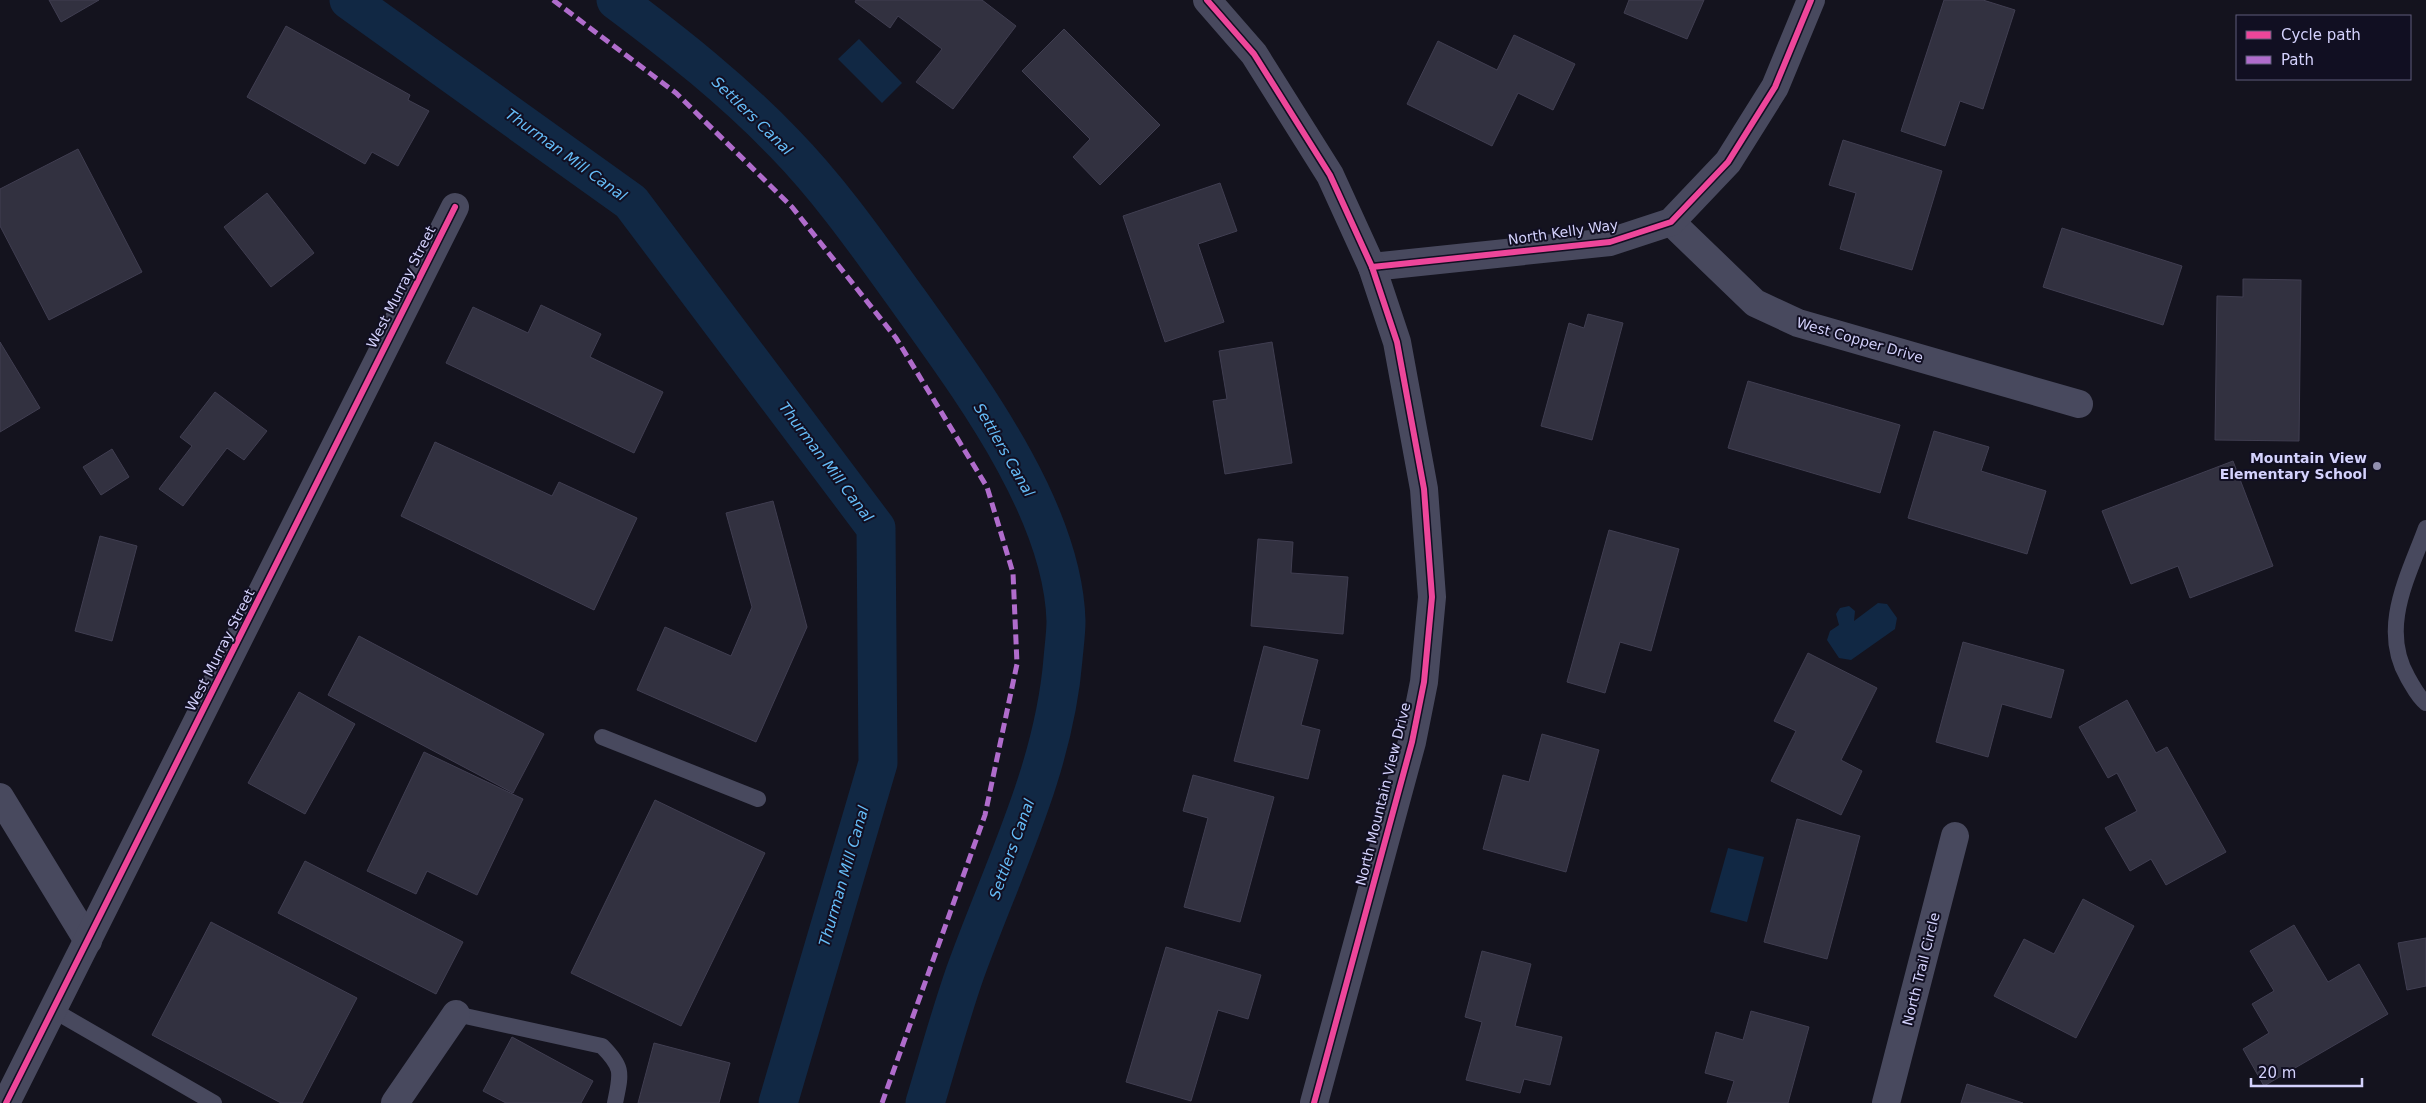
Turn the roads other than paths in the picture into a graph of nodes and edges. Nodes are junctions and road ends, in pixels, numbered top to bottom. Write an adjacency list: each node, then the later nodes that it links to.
1 (1207, 0): 5 (street, North Mountain View Drive)
2 (1812, 0): 4 (street, North Kelly Way)
3 (455, 207): 13 (street, West Murray Street)
4 (1671, 222): 5 (street, North Kelly Way); 6 (street, West Copper Drive)
5 (1372, 267): 20 (street, North Mountain View Drive)
6 (2079, 404)
7 (2426, 528): 8 (lane)
8 (2426, 703)
9 (602, 737): 11 (lane)
10 (0, 796): 13 (street)
11 (758, 799)
12 (1955, 836): 21 (street, North Trail Circle)
13 (88, 941): 14 (street, West Murray Street)
14 (53, 1010): 16 (street, West Murray Street); 17 (lane)
15 (456, 1014): 18 (street); 19 (lane)
16 (6, 1103)
17 (214, 1103)
18 (395, 1103)
19 (615, 1103)
20 (1314, 1103)
21 (1886, 1103)

